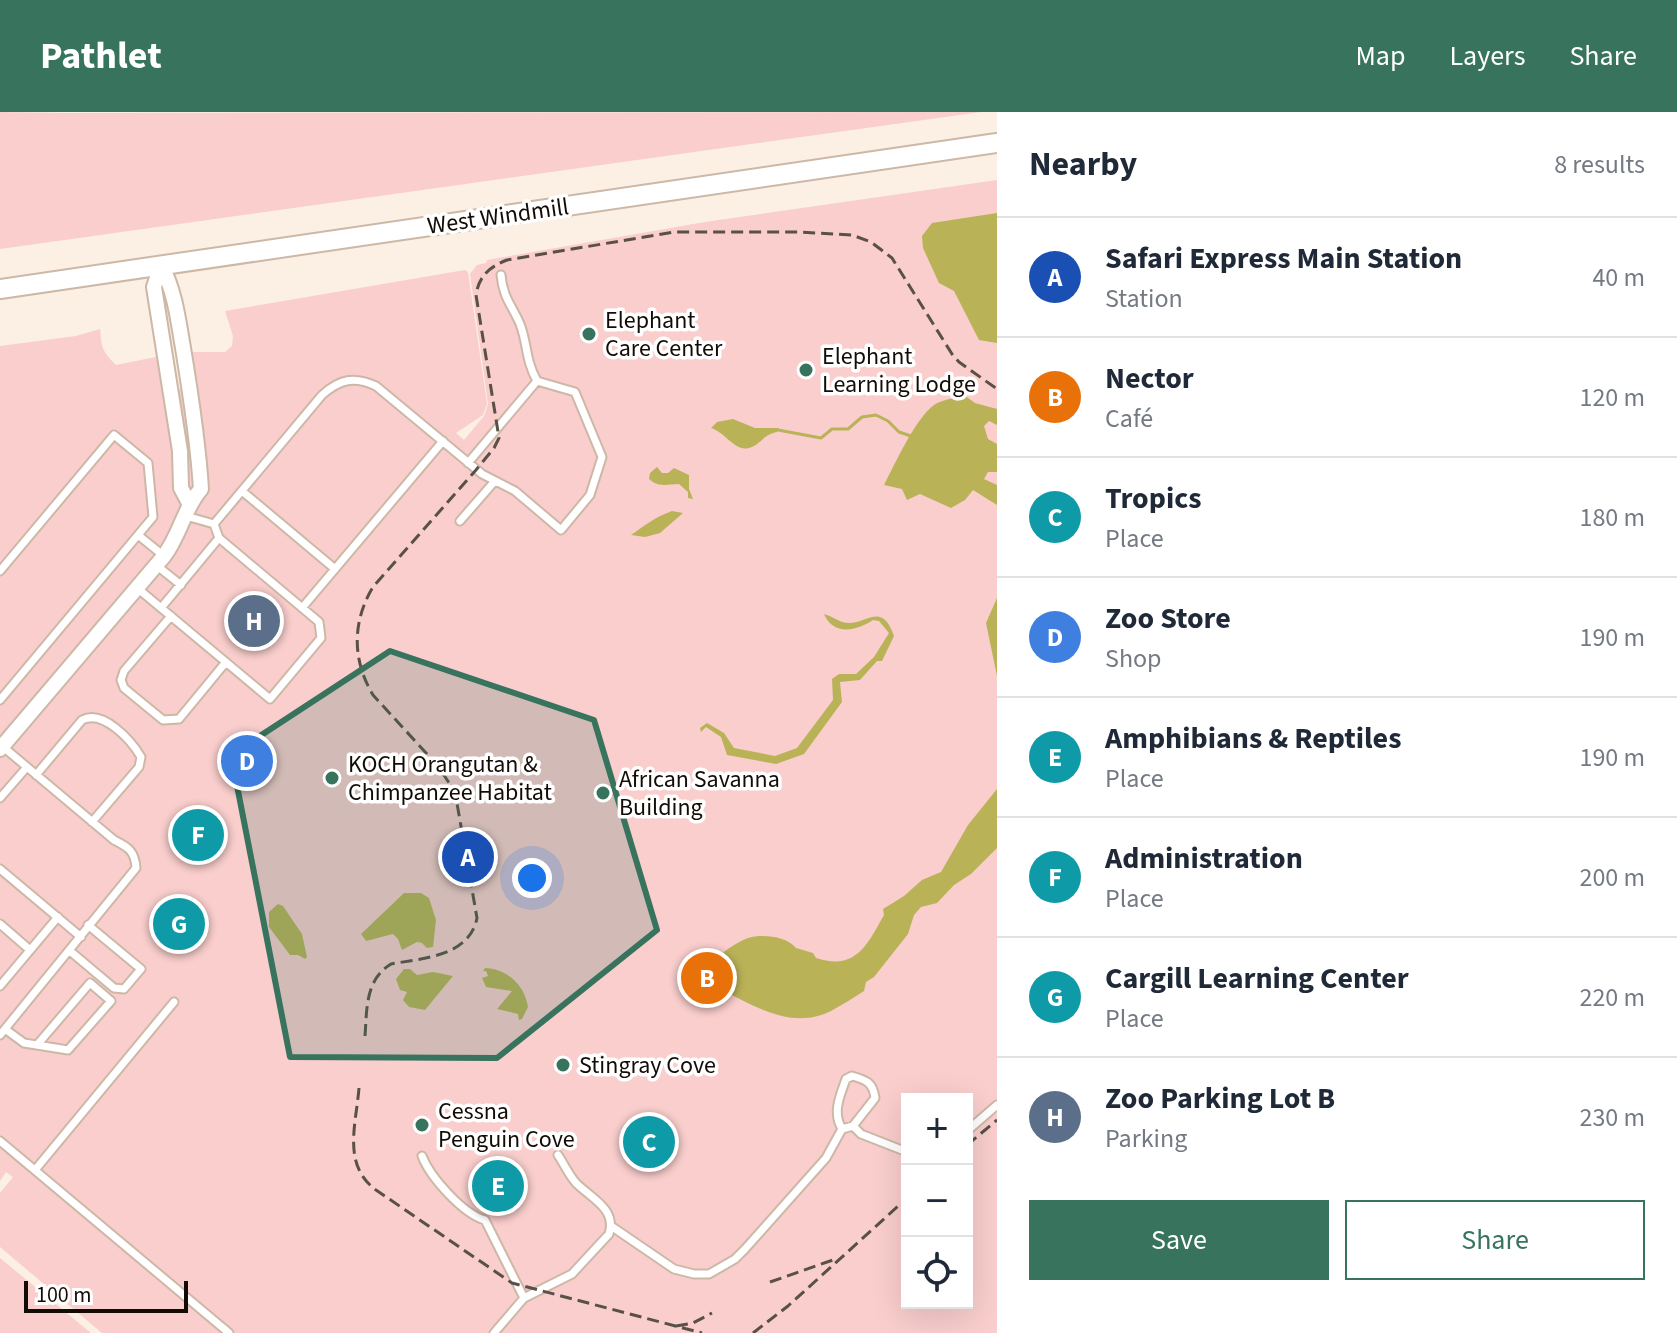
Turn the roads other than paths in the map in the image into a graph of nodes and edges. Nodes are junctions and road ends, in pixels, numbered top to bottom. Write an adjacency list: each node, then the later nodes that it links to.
1 (997, 143): 2 (street, West Windmill)
2 (161, 265): 4 (street, West Windmill); 10 (street)
3 (501, 275): 5 (lane)
4 (0, 289)
5 (537, 381): 7 (lane); 8 (lane)
6 (443, 441): 7 (lane); 9 (lane); 16 (lane)
7 (468, 463): 8 (lane)
8 (494, 482): 11 (lane)
9 (242, 491): 12 (lane); 16 (lane)
10 (188, 510): 12 (lane); 15 (street)
11 (460, 521)
12 (214, 524): 14 (lane)
13 (138, 535): 15 (lane); 17 (lane); 24 (lane)
14 (219, 538): 18 (lane); 21 (lane)
15 (160, 560): 18 (lane); 19 (street)
16 (335, 569): 21 (lane)
17 (0, 571)
18 (181, 585): 20 (lane)
19 (136, 587): 20 (lane); 25 (street)
20 (161, 608): 22 (lane)
21 (302, 608): 23 (lane)
22 (171, 616): 23 (lane); 23 (lane)
23 (226, 662)
24 (0, 700)
25 (1, 748): 26 (lane)
26 (27, 767): 27 (lane); 29 (lane)
27 (36, 775): 31 (lane); 31 (lane)
28 (0, 784): 29 (lane)
29 (7, 790): 30 (lane)
30 (0, 798)
31 (92, 822): 35 (lane)
32 (0, 869): 33 (lane)
33 (58, 917): 36 (lane); 37 (lane)
34 (0, 924): 37 (lane)
35 (88, 925): 36 (lane); 39 (lane)
36 (81, 937): 38 (lane)
37 (30, 950): 40 (lane)
38 (70, 951): 39 (lane); 43 (lane)
39 (108, 983): 41 (lane)
40 (0, 986)
41 (101, 992): 44 (lane); 44 (lane)
42 (174, 1002): 53 (lane)
43 (3, 1032): 44 (lane)
44 (37, 1045)
45 (997, 1105): 47 (lane)
46 (853, 1126): 48 (lane); 48 (lane); 50 (lane)
47 (973, 1126)
48 (842, 1129): 54 (lane)
49 (0, 1141): 53 (lane)
50 (901, 1150)
51 (558, 1155): 54 (lane)
52 (422, 1156): 55 (lane)
53 (35, 1170): 56 (lane)
54 (611, 1226): 55 (lane)
55 (524, 1298): 57 (lane)
56 (229, 1333)
57 (494, 1333)

